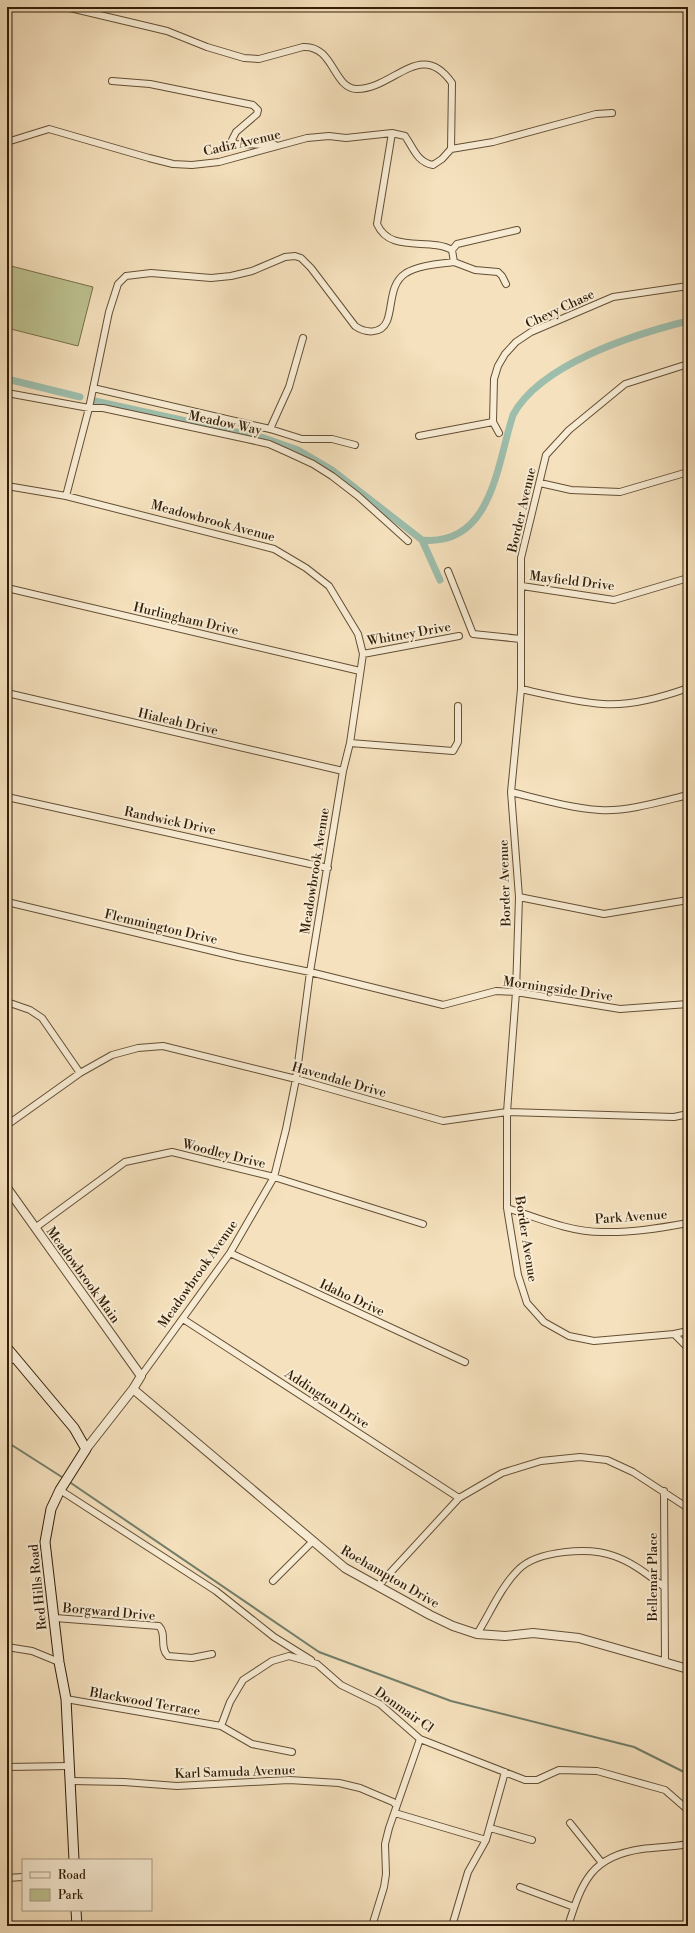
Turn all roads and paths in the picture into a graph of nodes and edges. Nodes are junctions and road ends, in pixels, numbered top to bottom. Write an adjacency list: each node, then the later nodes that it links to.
1 (66, 7): 7 (street)
2 (112, 82): 6 (street)
3 (612, 113): 7 (street)
4 (392, 133): 6 (street, Cadiz Avenue); 7 (street); 9 (street)
5 (7, 142): 6 (street, Cadiz Avenue)
6 (281, 145)
7 (451, 150)
8 (517, 230): 9 (street)
9 (452, 250): 10 (street)
10 (454, 262): 11 (street); 15 (street)
11 (506, 284)
12 (688, 286): 18 (street, Chevy Chase)
13 (303, 338): 19 (street)
14 (688, 364): 24 (street, Border Avenue)
15 (93, 388): 17 (street); 19 (street)
16 (7, 393): 17 (street, Meadow Way)
17 (89, 408): 26 (street); 27 (street, Meadow Way)
18 (493, 422): 20 (street, Chevy Chase); 21 (street)
19 (270, 429): 22 (street)
20 (499, 433)
21 (419, 436)
22 (355, 445)
23 (688, 472): 24 (street)
24 (540, 483): 30 (street, Border Avenue)
25 (7, 486): 26 (street, Meadowbrook Avenue)
26 (66, 496): 34 (street, Meadowbrook Avenue)
27 (408, 541)
28 (448, 570): 33 (street)
29 (688, 578): 30 (street, Mayfield Drive)
30 (522, 586): 33 (street, Border Avenue)
31 (7, 588): 35 (street, Hurlingham Drive)
32 (459, 636): 34 (street, Whitney Drive)
33 (521, 639): 37 (street, Border Avenue)
34 (363, 654): 35 (street, Meadowbrook Avenue)
35 (360, 671): 40 (street, Meadowbrook Avenue)
36 (688, 688): 37 (street)
37 (521, 689): 42 (street, Border Avenue)
38 (7, 693): 41 (street, Hialeah Drive)
39 (458, 706): 40 (street)
40 (350, 743): 41 (street, Meadowbrook Avenue)
41 (343, 771): 45 (street, Meadowbrook Avenue)
42 (511, 792): 43 (street); 46 (street, Border Avenue)
43 (688, 795)
44 (7, 797): 45 (street, Randwick Drive)
45 (328, 868): 49 (street, Meadowbrook Avenue)
46 (519, 897): 47 (street); 50 (street, Border Avenue)
47 (688, 900)
48 (7, 902): 49 (street, Flemmington Drive)
49 (310, 972): 50 (street, Morningside Drive); 54 (street, Meadowbrook Avenue)
50 (516, 992): 52 (street, Morningside Drive); 55 (street, Border Avenue)
51 (7, 1002): 53 (street)
52 (688, 1004)
53 (80, 1073): 54 (street, Havendale Drive); 57 (street, Havendale Drive)
54 (296, 1079): 55 (street, Havendale Drive); 58 (street, Meadowbrook Avenue)
55 (507, 1112): 56 (street, Havendale Drive); 60 (street, Border Avenue)
56 (688, 1114)
57 (7, 1125)
58 (274, 1177): 62 (street, Woodley Drive); 63 (street, Woodley Drive); 64 (street, Meadowbrook Avenue)
59 (7, 1188): 63 (street, Meadowbrook Main)
60 (507, 1208): 61 (street, Park Avenue); 67 (street, Border Avenue)
61 (688, 1223)
62 (423, 1224)
63 (35, 1228): 73 (street, Meadowbrook Main)
64 (230, 1254): 65 (street, Meadowbrook Avenue); 72 (street, Idaho Drive)
65 (183, 1319): 73 (street, Meadowbrook Avenue); 78 (street, Addington Drive)
66 (688, 1331): 67 (street, Border Avenue)
67 (674, 1334): 69 (street)
68 (7, 1348): 70 (main road)
69 (688, 1348)
70 (16, 1358): 71 (street); 75 (main road)
71 (7, 1362)
72 (465, 1362)
73 (141, 1376): 74 (street, Meadowbrook Avenue)
74 (133, 1389): 75 (street, Meadowbrook Avenue); 80 (street, Roehampton Drive)
75 (86, 1449): 76 (main road, Red Hills Road)
76 (60, 1490): 84 (main road, Red Hills Road); 90 (street)
77 (664, 1492): 78 (street); 79 (street); 83 (street, Bellemar Place)
78 (459, 1498): 82 (street)
79 (688, 1508)
80 (312, 1542): 81 (street); 82 (street, Roehampton Drive)
81 (273, 1581)
82 (378, 1586): 85 (street, Roehampton Drive)
83 (663, 1586): 85 (street); 89 (street, Bellemar Place)
84 (55, 1618): 87 (street, Borgward Drive); 88 (main road, Red Hills Road)
85 (478, 1634): 89 (street, Roehampton Drive)
86 (7, 1647): 88 (street)
87 (212, 1654)
88 (59, 1662): 92 (main road, Red Hills Road)
89 (665, 1662): 91 (street, Roehampton Drive)
90 (318, 1664): 93 (street, Donmair Cl); 94 (street, Donmair Cl)
91 (688, 1669)
92 (66, 1699): 93 (street, Blackwood Terrace); 96 (main road, Red Hills Road)
93 (221, 1726): 95 (street)
94 (420, 1739): 98 (street, Donmair Cl); 100 (street)
95 (292, 1752)
96 (70, 1766): 97 (street); 99 (main road, Red Hills Road)
97 (7, 1767)
98 (505, 1772): 101 (street, Donmair Cl); 104 (street)
99 (71, 1781): 100 (street, Karl Samuda Avenue); 108 (main road, Red Hills Road)
100 (396, 1805): 102 (street)
101 (688, 1810)
102 (395, 1813): 105 (street); 116 (street)
103 (570, 1823): 109 (street)
104 (490, 1828): 105 (street); 106 (street)
105 (486, 1840): 117 (street)
106 (532, 1840)
107 (688, 1844): 109 (street)
108 (74, 1859)
109 (602, 1862): 113 (street)
110 (22, 1877): 111 (street)
111 (7, 1878)
112 (520, 1887): 113 (street)
113 (574, 1907): 118 (street)
114 (76, 1911): 115 (main road)
115 (77, 1926)
116 (372, 1926)
117 (452, 1926)
118 (568, 1926)

